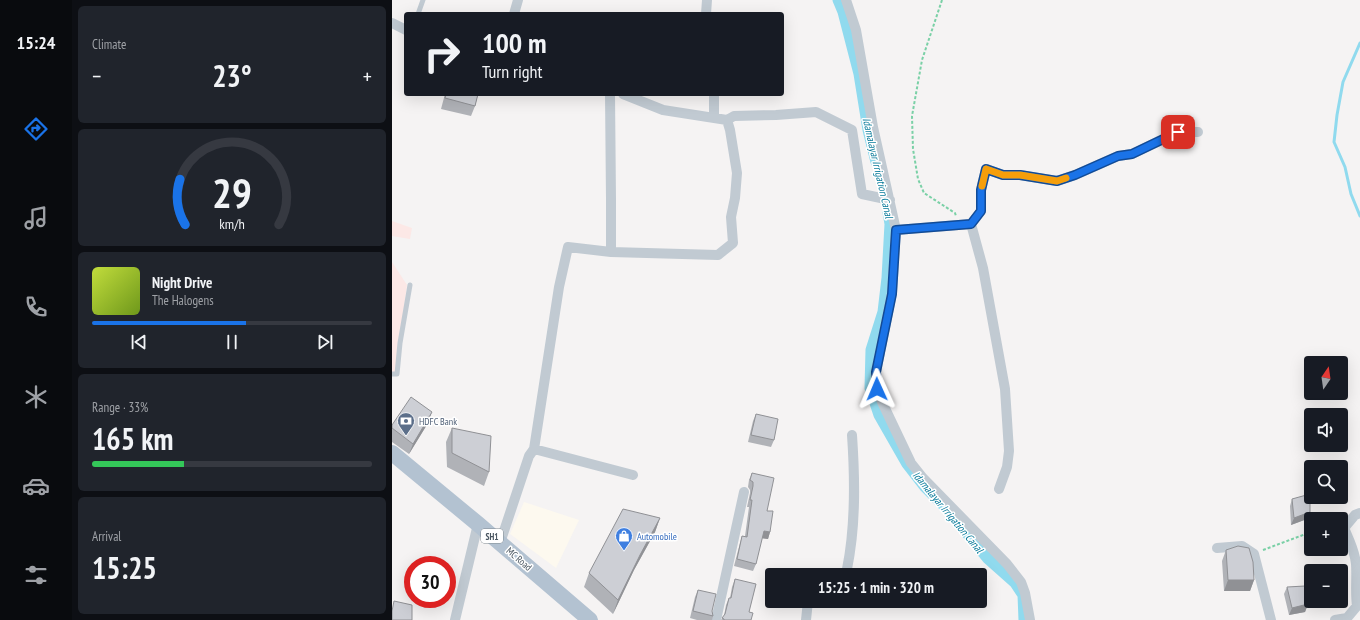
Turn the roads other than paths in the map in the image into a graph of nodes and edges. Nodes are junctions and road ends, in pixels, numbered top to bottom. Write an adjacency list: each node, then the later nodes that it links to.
1 (423, 0): 5 (lane)
2 (518, 0): 6 (street)
3 (707, 0): 7 (street)
4 (846, 0): 16 (street)
5 (419, 12)
6 (515, 12)
7 (706, 12)
8 (392, 23): 9 (street)
9 (404, 29)
10 (610, 96): 19 (street)
11 (628, 96): 13 (street)
12 (714, 96): 13 (street)
13 (714, 118): 14 (street)
14 (727, 120): 16 (street); 19 (street)
15 (1198, 132): 17 (street)
16 (890, 200): 18 (street)
17 (971, 224): 18 (street); 26 (street)
18 (896, 230): 38 (street)
19 (611, 252): 23 (street)
20 (410, 285): 21 (lane)
21 (392, 374)
22 (852, 435): 32 (street)
23 (534, 449): 25 (street); 30 (street)
24 (392, 453): 29 (main road, MC Road / SH1)
25 (633, 474)
26 (999, 489)
27 (744, 492): 36 (street)
28 (1360, 513): 40 (street)
29 (478, 524): 30 (main road, MC Road / SH1); 34 (street)
30 (500, 543): 35 (main road, MC Road / SH1)
31 (1217, 548): 39 (street)
32 (847, 568)
33 (807, 608): 37 (street)
34 (455, 620)
35 (590, 620)
36 (716, 620)
37 (806, 620)
38 (1030, 620)
39 (1270, 620)
40 (1335, 620)

